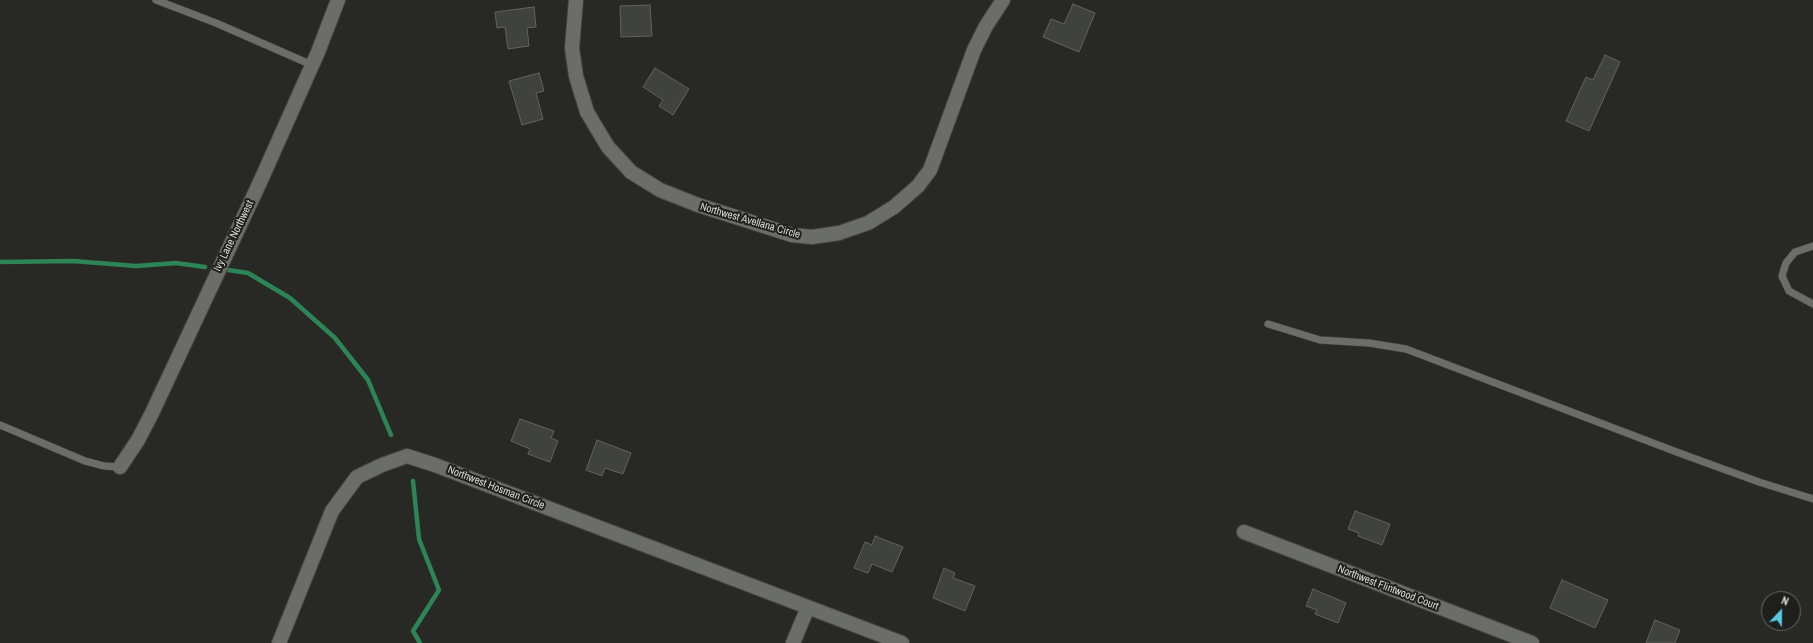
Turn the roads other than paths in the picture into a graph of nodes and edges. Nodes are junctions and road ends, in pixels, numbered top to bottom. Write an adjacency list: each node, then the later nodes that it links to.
1 (156, 0): 5 (lane)
2 (338, 0): 5 (street, Ivy Lane Northwest)
3 (576, 0): 4 (street, Northwest Avellana Circle)
4 (1003, 0)
5 (312, 65): 10 (street, Ivy Lane Northwest)
6 (1813, 246): 7 (lane)
7 (1813, 304)
8 (1268, 324): 11 (lane)
9 (0, 425): 10 (lane)
10 (120, 467)
11 (1813, 499)
12 (1244, 532): 17 (street, Northwest Flintwood Court)
13 (808, 607): 14 (street, Northwest Hosman Circle); 15 (street); 16 (street, Northwest Hosman Circle)
14 (279, 643)
15 (793, 643)
16 (902, 643)
17 (1532, 643)

